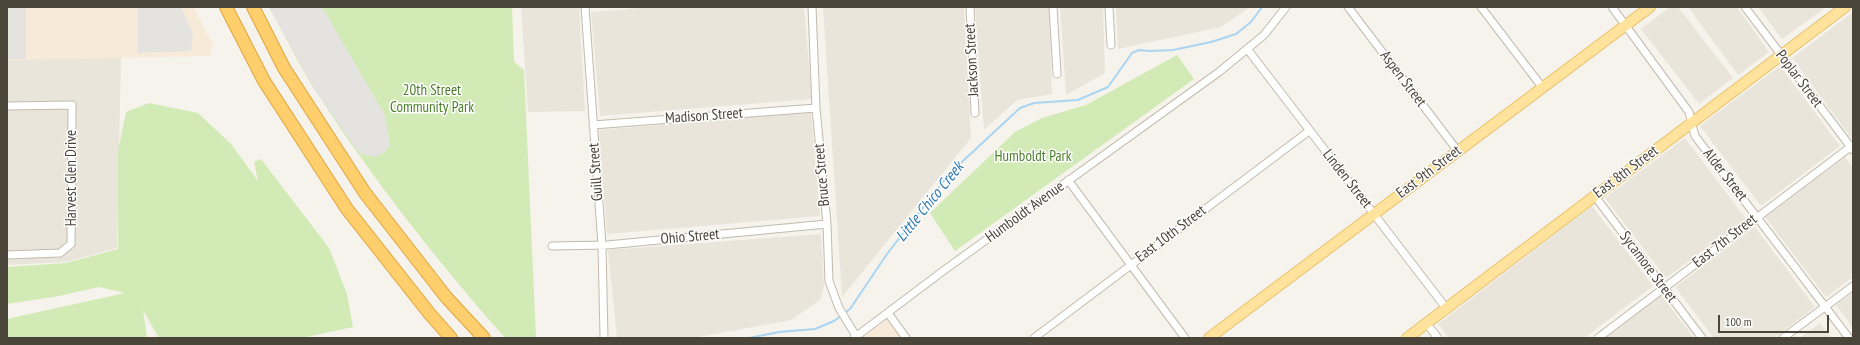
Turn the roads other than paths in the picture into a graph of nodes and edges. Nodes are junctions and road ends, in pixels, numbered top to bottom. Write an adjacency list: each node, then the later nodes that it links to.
1 (226, 7): 45 (highway)
2 (253, 7): 46 (highway)
3 (585, 7): 25 (street, Guill Street)
4 (812, 7): 22 (street, Bruce Street)
5 (970, 7): 23 (street, Jackson Street)
6 (1053, 7): 19 (street)
7 (1109, 7): 16 (street)
8 (1286, 7): 17 (street, Humboldt Avenue)
9 (1348, 7): 28 (street, Aspen Street)
10 (1481, 7): 20 (street)
11 (1612, 7): 15 (street, Alder Street)
12 (1650, 7): 15 (main road, East 9th Street)
13 (1745, 7): 18 (street, Poplar Street)
14 (1845, 7): 18 (main road, East 8th Street)
15 (1625, 25): 20 (main road, East 9th Street); 24 (street, Alder Street)
16 (1111, 45)
17 (1248, 50): 26 (street, Linden Street); 29 (street, Humboldt Avenue)
18 (1781, 55): 24 (main road, East 8th Street); 27 (street, Poplar Street)
19 (1057, 74)
20 (1542, 87): 28 (main road, East 9th Street)
21 (7, 106): 36 (street, Harvest Glen Drive)
22 (816, 108): 25 (street, Madison Street); 33 (street, Bruce Street)
23 (975, 112)
24 (1691, 123): 30 (main road, East 8th Street); 32 (street, Alder Street)
25 (593, 125): 34 (street, Guill Street)
26 (1309, 131): 31 (street, Linden Street); 37 (street, East 10th Street)
27 (1852, 147): 32 (street, East 7th Street)
28 (1457, 150): 31 (main road, East 9th Street)
29 (1068, 180): 37 (street); 42 (street, Humboldt Avenue)
30 (1594, 195): 39 (street, Sycamore Street); 41 (main road, East 8th Street)
31 (1374, 214): 41 (street, Linden Street); 51 (main road, East 9th Street)
32 (1757, 217): 39 (street, East 7th Street); 40 (street, Alder Street)
33 (827, 224): 34 (street, Ohio Street); 44 (street, Bruce Street)
34 (602, 244): 35 (street, Ohio Street); 47 (street, Guill Street)
35 (552, 246)
36 (7, 254)
37 (1131, 264): 49 (street, East 10th Street); 50 (street)
38 (1853, 286): 40 (street)
39 (1663, 289): 54 (street, East 7th Street); 55 (street, Sycamore Street)
40 (1825, 307): 56 (street); 57 (street, Alder Street)
41 (1446, 308): 43 (main road, East 8th Street)
42 (888, 313): 44 (street, Humboldt Avenue); 48 (street)
43 (1427, 324): 52 (main road, East 8th Street); 53 (street)
44 (855, 337)
45 (451, 338)
46 (484, 338)
47 (604, 338)
48 (906, 338)
49 (1034, 338)
50 (1185, 338)
51 (1210, 338)
52 (1408, 338)
53 (1438, 338)
54 (1598, 338)
55 (1702, 338)
56 (1783, 338)
57 (1849, 338)

